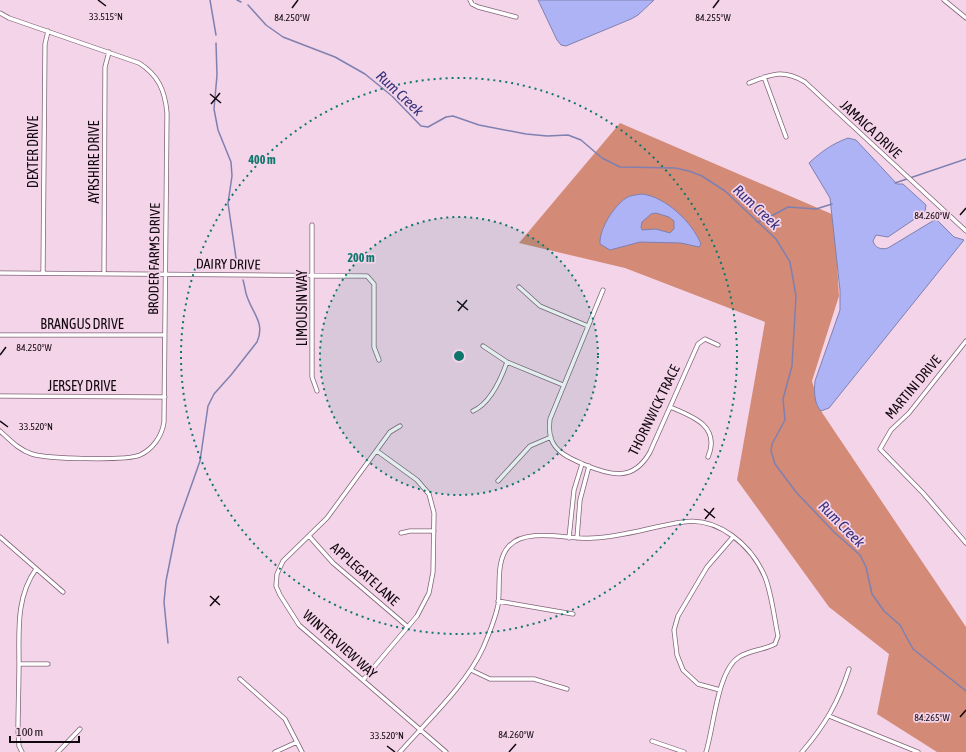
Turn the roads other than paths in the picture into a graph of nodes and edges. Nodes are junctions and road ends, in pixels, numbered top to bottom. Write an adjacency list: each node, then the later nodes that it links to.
1 (470, 0): 4 (street)
2 (944, 0): 5 (street)
3 (0, 13): 6 (street, BRODER FARMS DRIVE)
4 (516, 17)
5 (966, 18)
6 (48, 31): 7 (street, BRODER FARMS DRIVE); 14 (street, DEXTER DRIVE)
7 (109, 52): 15 (street, AYRSHIRE DRIVE); 16 (street, BRODER FARMS DRIVE)
8 (764, 77): 9 (street, JAMAICA DRIVE); 10 (street); 12 (street, JAMAICA DRIVE)
9 (749, 83)
10 (786, 137)
11 (312, 225): 17 (street, LIMOUSIN WAY)
12 (966, 231)
13 (0, 273): 14 (street, DAIRY DRIVE)
14 (43, 273): 15 (street, DAIRY DRIVE)
15 (104, 273): 16 (street, DAIRY DRIVE)
16 (165, 274): 17 (street, DAIRY DRIVE); 22 (street, BRODER FARMS DRIVE)
17 (313, 275): 26 (street, DAIRY DRIVE); 29 (street, LIMOUSIN WAY)
18 (519, 287): 20 (street)
19 (603, 290): 20 (street)
20 (588, 326): 28 (street)
21 (0, 335): 22 (street, BRANGUS DRIVE)
22 (164, 335): 31 (street, BRODER FARMS DRIVE)
23 (966, 341): 51 (street, MARTINI DRIVE)
24 (718, 345): 32 (street, THORNWICK TRACE)
25 (483, 346): 27 (street)
26 (379, 360)
27 (507, 362): 28 (street); 33 (street)
28 (563, 385): 36 (street)
29 (317, 391)
30 (0, 396): 31 (street, JERSEY DRIVE)
31 (164, 397): 35 (street, BRODER FARMS DRIVE)
32 (670, 407): 38 (street); 40 (street, THORNWICK TRACE)
33 (473, 411)
34 (400, 426): 37 (street, WINTER VIEW WAY)
35 (0, 431)
36 (551, 437): 39 (street, THORNWICK TRACE); 41 (street)
37 (377, 451): 44 (street); 46 (street, WINTER VIEW WAY)
38 (708, 457)
39 (582, 464): 40 (street, THORNWICK TRACE); 42 (street)
40 (589, 466): 43 (street)
41 (498, 481)
42 (572, 500): 43 (street); 49 (street)
43 (580, 500): 50 (street)
44 (434, 531): 45 (street); 56 (street)
45 (401, 533)
46 (309, 536): 56 (street, APPLEGATE LANE); 62 (street, WINTER VIEW WAY)
47 (0, 537): 52 (street)
48 (733, 537): 50 (street); 64 (street); 64 (street)
49 (569, 538): 50 (street); 54 (street)
50 (577, 538)
51 (966, 544)
52 (36, 569): 53 (street); 57 (street)
53 (63, 592)
54 (498, 601): 55 (street); 59 (street)
55 (573, 614)
56 (408, 627): 62 (street)
57 (19, 664): 58 (street); 70 (street)
58 (48, 664)
59 (470, 670): 63 (street); 67 (street)
60 (849, 670): 65 (street)
61 (240, 679): 69 (street)
62 (363, 680): 67 (street, WINTER VIEW WAY)
63 (567, 689)
64 (720, 690): 77 (street)
65 (829, 716): 78 (street); 79 (street)
66 (80, 729): 71 (street)
67 (420, 729): 74 (street); 75 (street, WINTER VIEW WAY)
68 (652, 741): 76 (street)
69 (297, 742): 72 (street); 73 (street)
70 (22, 752)
71 (58, 752)
72 (275, 752)
73 (302, 752)
74 (400, 752)
75 (446, 752)
76 (684, 752)
77 (706, 752)
78 (802, 752)
79 (918, 752)

